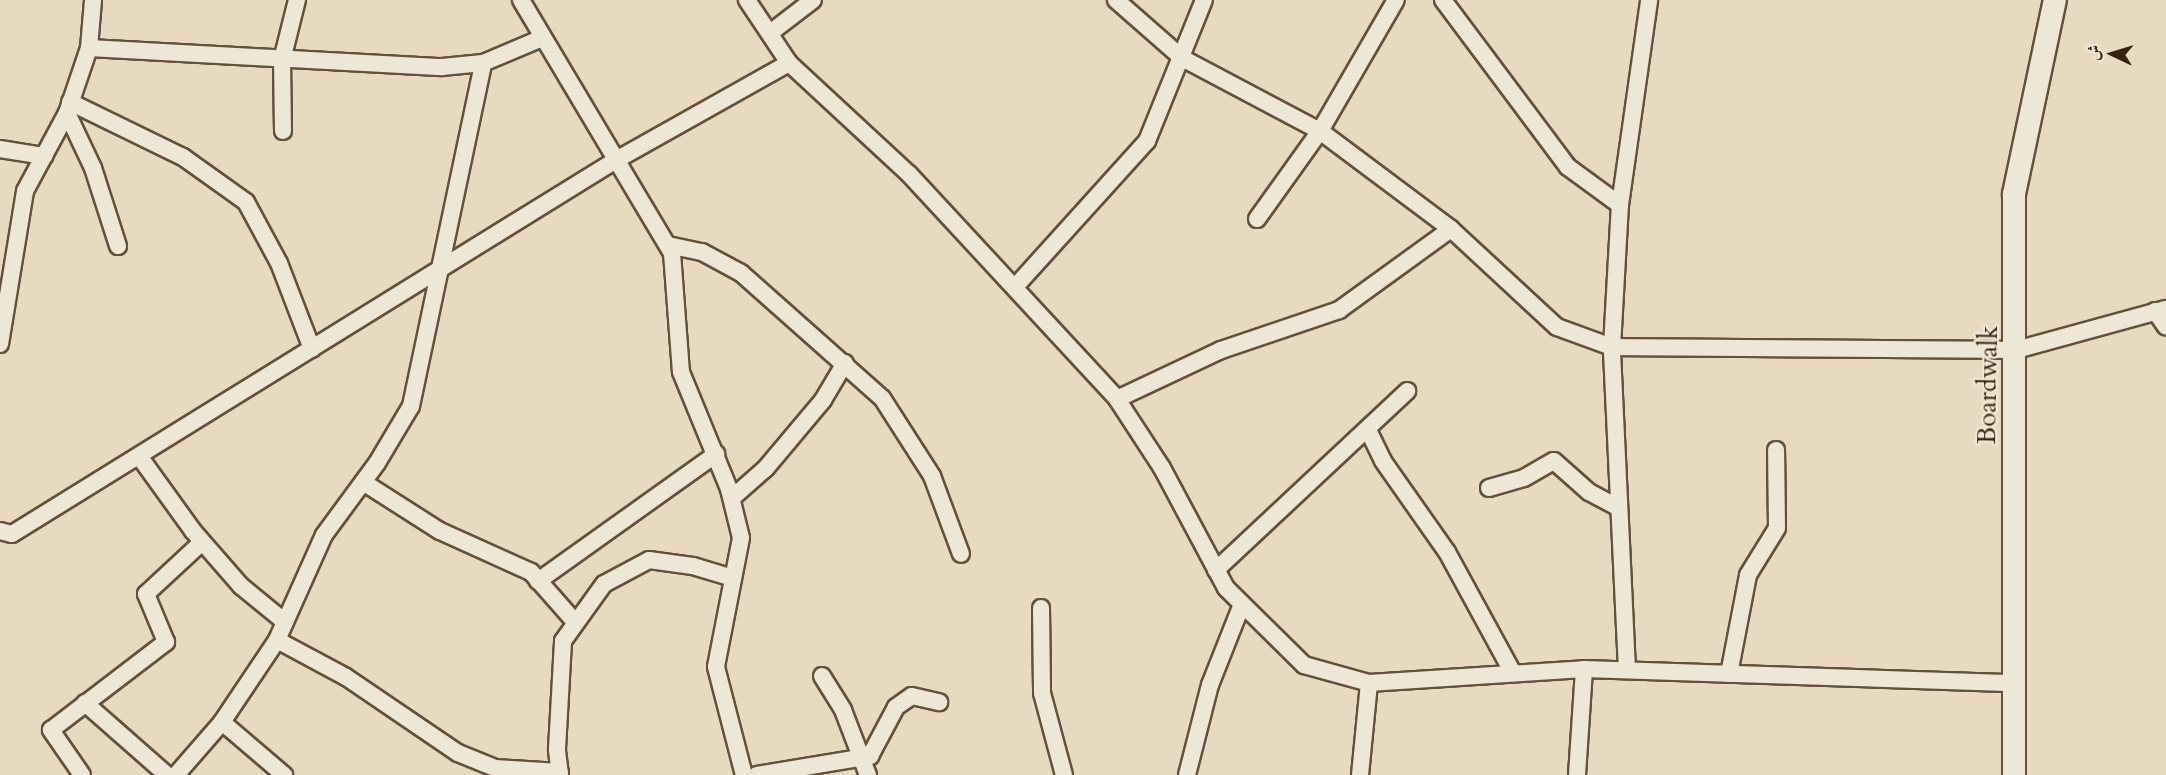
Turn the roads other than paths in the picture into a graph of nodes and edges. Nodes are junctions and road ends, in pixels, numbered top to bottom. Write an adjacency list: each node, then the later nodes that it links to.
1 (93, 0): 14 (street)
2 (297, 0): 16 (street)
3 (521, 0): 13 (street)
4 (747, 0): 12 (street)
5 (813, 0): 12 (street)
6 (1116, 0): 15 (street)
7 (1204, 0): 15 (street)
8 (1396, 0): 21 (street)
9 (1443, 0): 25 (street)
10 (1649, 0): 25 (street)
11 (2055, 0): 38 (street, Boardwalk)
12 (770, 33): 18 (street)
13 (540, 39): 17 (street); 24 (street)
14 (89, 48): 16 (street); 19 (street)
15 (1182, 58): 21 (street); 32 (street)
16 (282, 60): 17 (street); 20 (street)
17 (483, 63): 31 (street)
18 (789, 63): 24 (street); 32 (street)
19 (68, 108): 23 (street); 28 (street); 37 (street)
20 (283, 131)
21 (1320, 131): 26 (street); 27 (street)
22 (0, 149): 23 (street)
23 (44, 156): 30 (street)
24 (616, 160): 29 (street); 31 (street)
25 (1620, 205): 36 (street)
26 (1257, 219)
27 (1451, 229): 36 (street); 41 (street)
28 (118, 246)
29 (668, 246): 39 (street); 44 (street)
30 (6, 264): 35 (street)
31 (441, 268): 37 (street); 46 (street)
32 (1015, 287): 41 (street)
33 (2160, 310): 34 (street); 38 (street)
34 (2166, 327)
35 (0, 344)
36 (1612, 347): 38 (street); 49 (street)
37 (312, 349): 45 (street)
38 (2016, 350): 67 (street, Boardwalk)
39 (845, 363): 48 (street); 52 (street)
40 (1407, 391): 42 (street)
41 (1117, 399): 53 (street)
42 (1368, 430): 53 (street); 63 (street)
43 (1776, 450): 64 (street)
44 (716, 454): 48 (street); 55 (street)
45 (139, 456): 50 (street); 51 (street)
46 (363, 482): 55 (street); 58 (street)
47 (1489, 488): 49 (street)
48 (732, 498): 54 (street)
49 (1620, 508): 62 (street)
50 (0, 531)
51 (202, 542): 58 (street); 69 (street)
52 (961, 554)
53 (1216, 570): 56 (street)
54 (733, 579): 59 (street); 77 (street)
55 (538, 581): 59 (street)
56 (1242, 604): 66 (street); 81 (street)
57 (1041, 608): 80 (street)
58 (285, 622): 60 (street)
59 (575, 622): 72 (street)
60 (277, 640): 70 (street); 72 (street)
61 (1584, 669): 62 (street); 63 (street); 83 (street)
62 (1627, 670): 64 (street)
63 (1513, 673): 66 (street)
64 (1729, 674): 67 (street)
65 (822, 676): 71 (street)
66 (1369, 683): 82 (street)
67 (2014, 683): 84 (street, Boardwalk)
68 (939, 702): 71 (street)
69 (85, 703): 73 (street); 74 (street)
70 (222, 722): 75 (street); 76 (street)
71 (861, 758): 78 (street); 79 (street)
72 (560, 774)
73 (82, 775)
74 (167, 775)
75 (176, 775)
76 (284, 775)
77 (744, 775)
78 (757, 775)
79 (868, 775)
80 (1064, 775)
81 (1187, 775)
82 (1360, 775)
83 (1577, 775)
84 (2014, 775)

